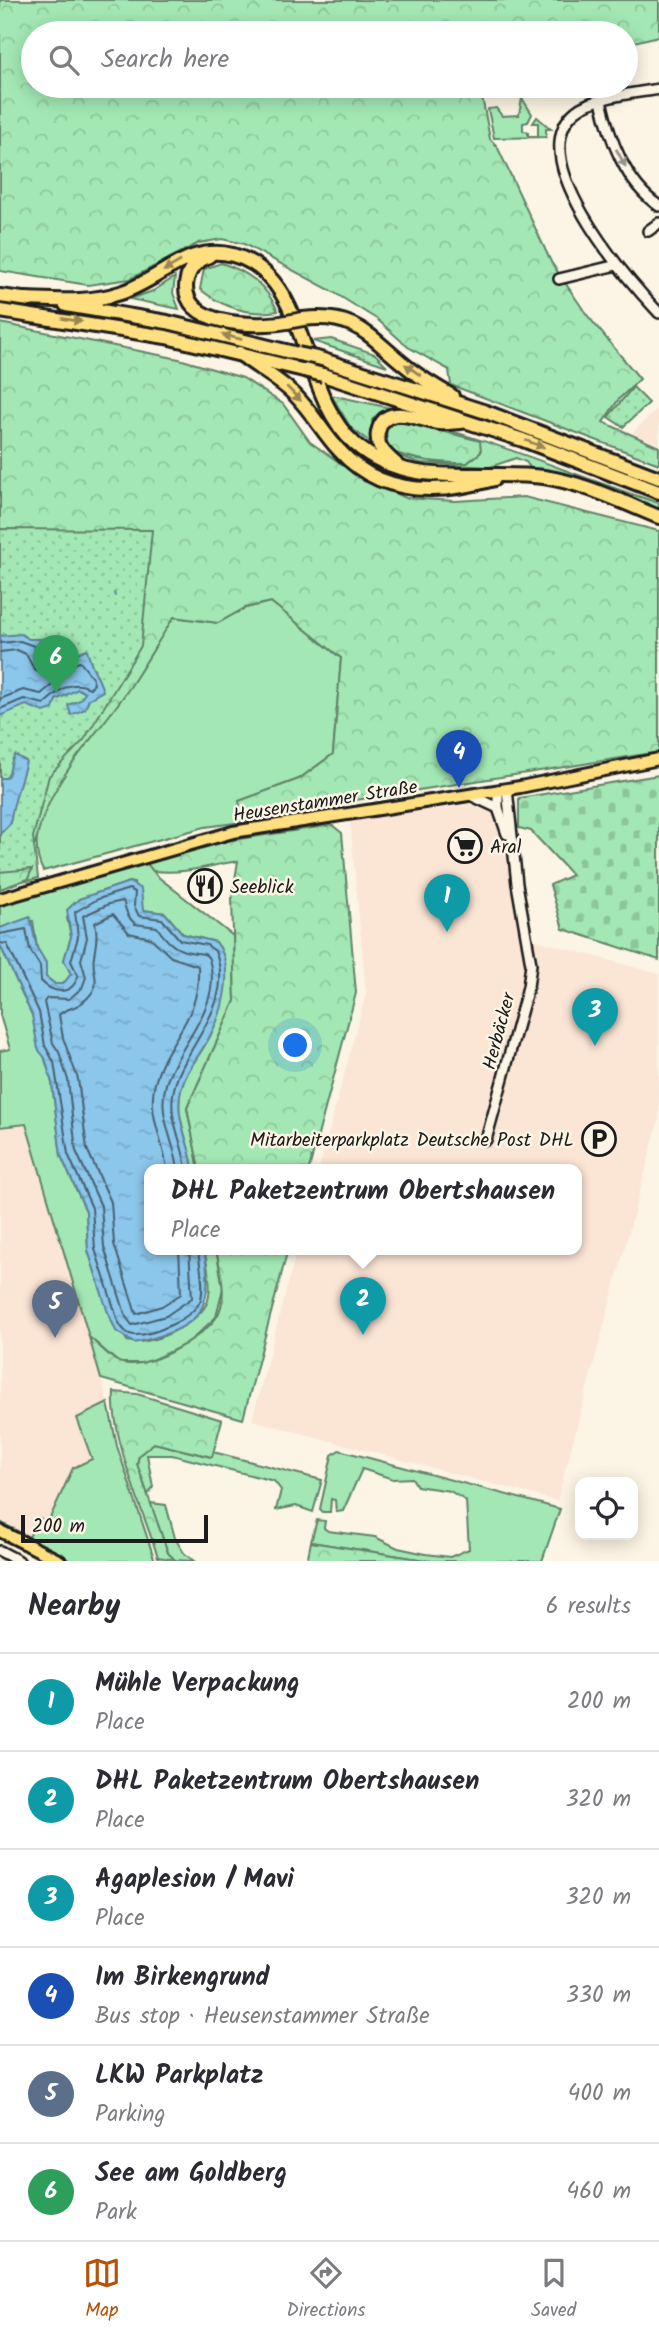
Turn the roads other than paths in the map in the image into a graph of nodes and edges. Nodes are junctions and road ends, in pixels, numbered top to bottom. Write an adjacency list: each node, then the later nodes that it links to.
1 (659, 89): 2 (street)
2 (638, 93)
3 (616, 98): 4 (street)
4 (601, 101): 5 (street, one-way to 5); 9 (street)
5 (659, 207)
6 (659, 223): 7 (street)
7 (648, 231)
8 (237, 257): 12 (highway, one-way to 12); 16 (highway, one-way to 8, bridge); 18 (highway)
9 (617, 265): 10 (street); 14 (street)
10 (559, 279)
11 (0, 296): 12 (highway)
12 (25, 299): 16 (highway, one-way to 12, bridge)
13 (0, 311): 15 (highway, one-way to 15)
14 (659, 313)
15 (239, 353): 17 (highway, bridge); 19 (highway, one-way to 19)
16 (471, 407): 20 (highway)
17 (471, 422): 18 (highway); 21 (highway, one-way to 21)
18 (401, 469): 19 (highway)
19 (511, 475): 22 (highway)
20 (659, 478)
21 (659, 492)
22 (659, 517)
23 (659, 759): 24 (main road, Heusenstammer Straße)
24 (503, 790): 25 (main road, Heusenstammer Straße); 26 (street); 27 (street)
25 (470, 795): 26 (street); 28 (main road, Heusenstammer Straße)
26 (498, 808): 27 (street)
27 (513, 856): 29 (street, Herbäcker)
28 (0, 899)
29 (486, 1140)
30 (0, 1531): 33 (main road)
31 (0, 1551): 32 (street)
32 (19, 1561)
33 (60, 1561)

